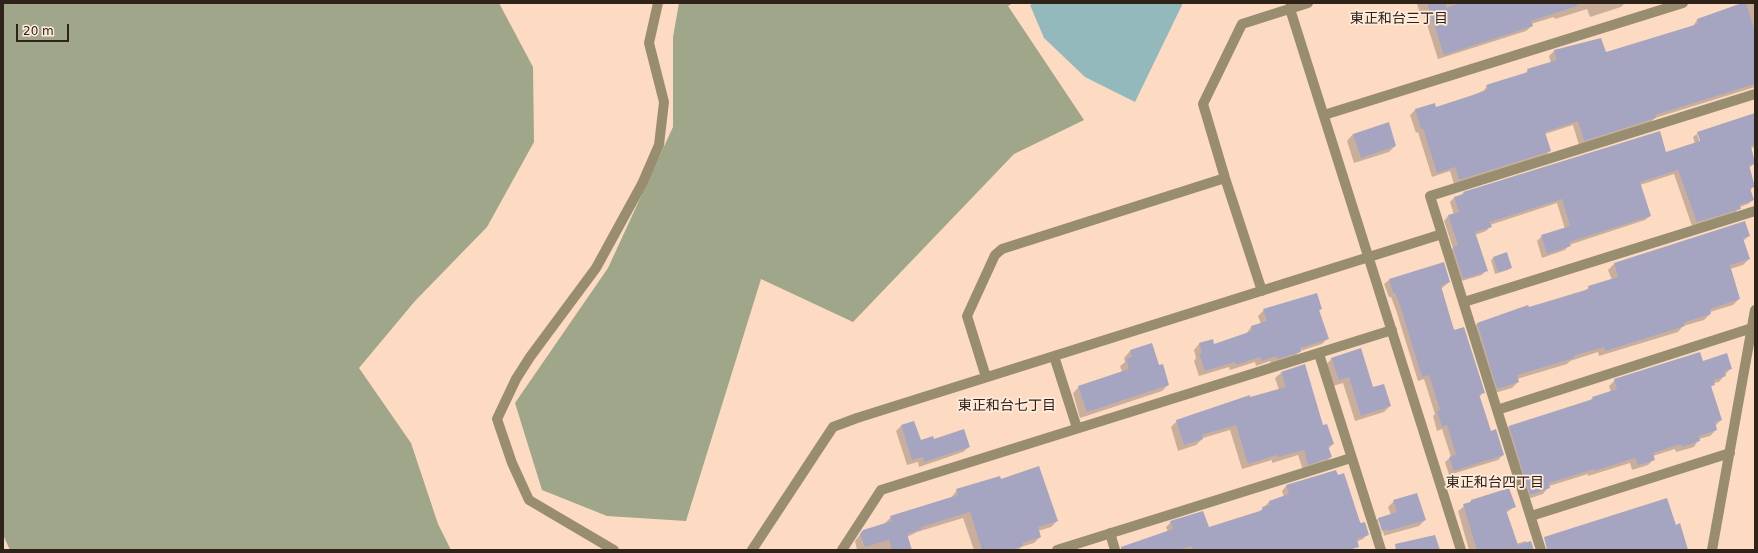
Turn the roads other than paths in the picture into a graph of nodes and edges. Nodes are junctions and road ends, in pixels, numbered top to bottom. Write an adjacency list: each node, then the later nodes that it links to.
1 (658, 3): 25 (street)
2 (1308, 3): 4 (street)
3 (1683, 3): 6 (street)
4 (1291, 6): 6 (street); 7 (street)
5 (1755, 94): 9 (street)
6 (1324, 115): 10 (street)
7 (1225, 178): 11 (street); 18 (street)
8 (1755, 210): 12 (street)
9 (1442, 234): 10 (street); 12 (street)
10 (1369, 257): 11 (street); 15 (street)
11 (1262, 291): 17 (street)
12 (1464, 302): 19 (street)
13 (1755, 310): 14 (street)
14 (1752, 328): 19 (street); 21 (street)
15 (1392, 330): 16 (street); 31 (street)
16 (1319, 354): 20 (street); 22 (street)
17 (1054, 356): 18 (street); 20 (street)
18 (986, 377): 26 (street)
19 (1497, 410): 23 (street)
20 (1077, 428): 27 (street)
21 (1730, 453): 23 (street); 33 (street)
22 (1351, 458): 24 (street); 30 (street)
23 (1531, 516): 32 (street)
24 (1110, 533): 28 (street); 29 (street)
25 (614, 550)
26 (752, 550)
27 (842, 550)
28 (1057, 550)
29 (1116, 550)
30 (1381, 550)
31 (1461, 550)
32 (1541, 550)
33 (1712, 550)

